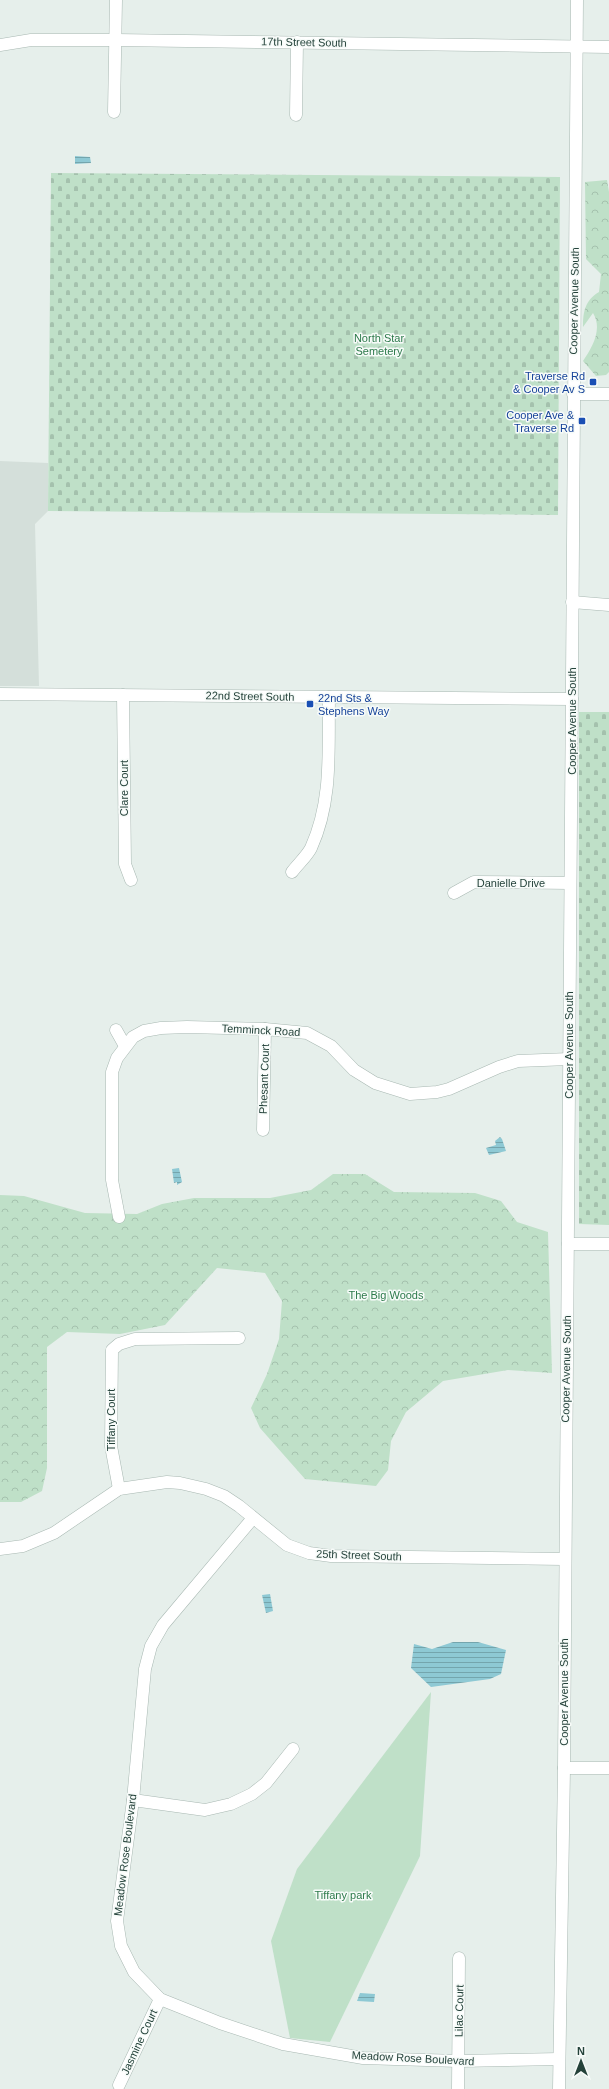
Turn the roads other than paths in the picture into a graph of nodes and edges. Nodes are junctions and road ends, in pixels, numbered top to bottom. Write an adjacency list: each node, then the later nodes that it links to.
1 (116, 0): 3 (street)
2 (577, 0): 6 (street, Cooper Avenue South)
3 (116, 40): 4 (street, 17th Street South); 5 (street, 17th Street South); 8 (street)
4 (297, 42): 6 (street, 17th Street South); 9 (street)
5 (0, 45)
6 (576, 47): 7 (street, 17th Street South); 10 (street, Cooper Avenue South)
7 (609, 47)
8 (114, 112)
9 (296, 115)
10 (573, 394): 11 (street); 12 (street, Cooper Avenue South)
11 (609, 394)
12 (572, 602): 13 (street); 17 (street, Cooper Avenue South)
13 (609, 605)
14 (0, 694): 15 (street, 22nd Street South)
15 (124, 695): 16 (street, 22nd Street South); 19 (street, Clare Court)
16 (329, 697): 17 (street, 22nd Street South); 18 (street)
17 (572, 699): 20 (street, Cooper Avenue South)
18 (292, 872)
19 (131, 880)
20 (570, 883): 21 (street, Danielle Drive); 25 (street, Cooper Avenue South)
21 (454, 893)
22 (266, 1029): 24 (street, Temminck Road); 25 (street, Temminck Road); 26 (street, Phesant Court)
23 (116, 1030): 24 (street)
24 (125, 1046): 27 (street, Temminck Road)
25 (569, 1059): 28 (street, Cooper Avenue South)
26 (263, 1130)
27 (119, 1217)
28 (568, 1244): 29 (street); 34 (street, Cooper Avenue South)
29 (609, 1244)
30 (239, 1338): 31 (street, Tiffany Court)
31 (119, 1489): 32 (street, 25th Street South); 33 (street, 25th Street South)
32 (253, 1518): 34 (street, 25th Street South); 38 (street, Meadow Rose Boulevard)
33 (0, 1549)
34 (564, 1559): 36 (street, Cooper Avenue South)
35 (293, 1750): 38 (street)
36 (564, 1768): 37 (street); 41 (street, Cooper Avenue South)
37 (609, 1768)
38 (133, 1800): 40 (street, Meadow Rose Boulevard)
39 (459, 1958): 42 (street, Lilac Court)
40 (160, 1999): 42 (street, Meadow Rose Boulevard); 43 (street, Jasmine Court)
41 (559, 2060): 42 (street, Meadow Rose Boulevard); 45 (street, Cooper Avenue South)
42 (458, 2061): 44 (street, Lilac Court)
43 (119, 2085)
44 (458, 2089)
45 (559, 2089)

